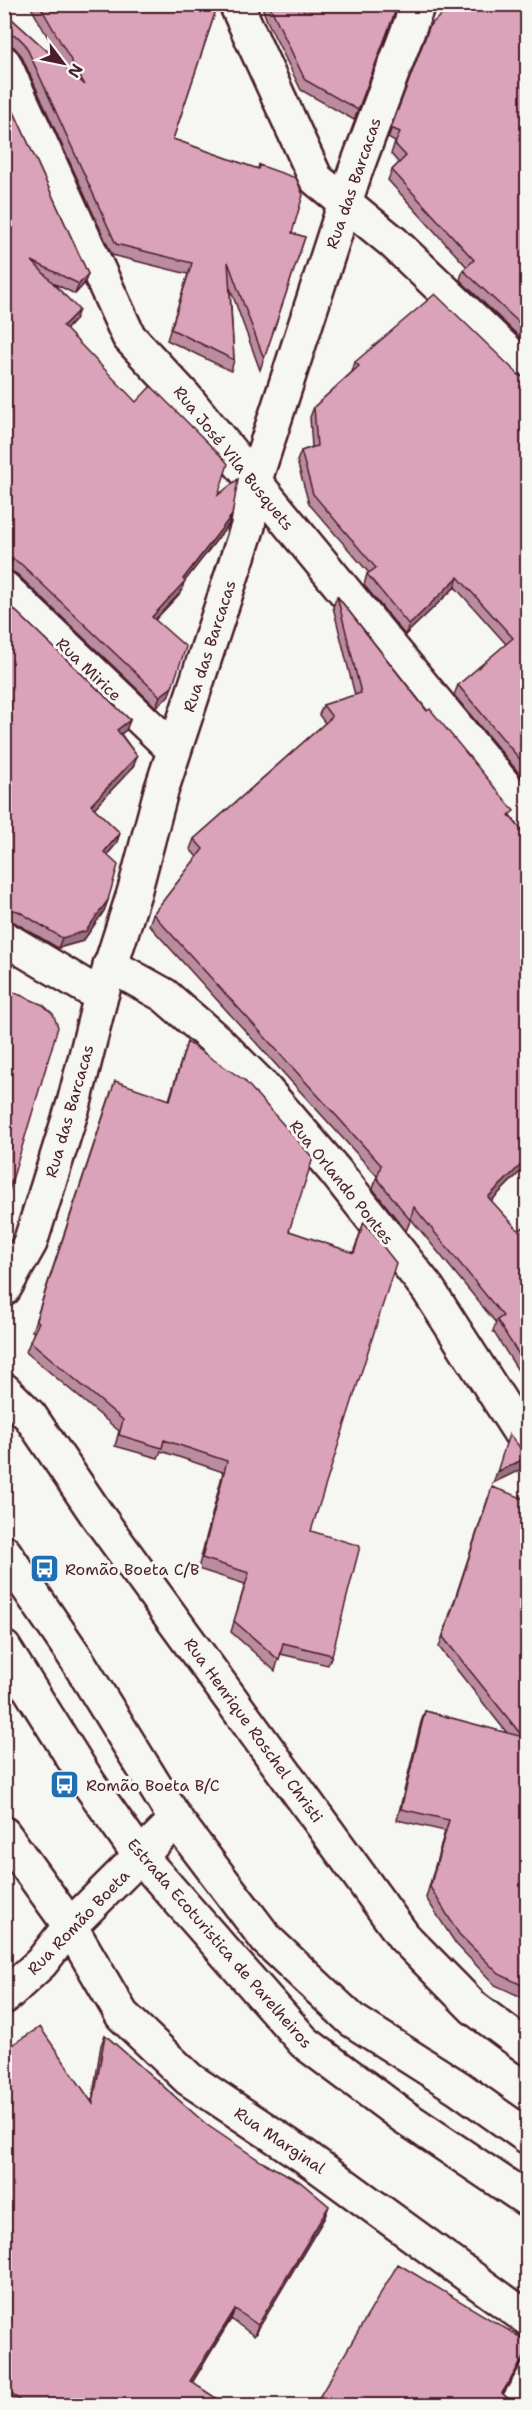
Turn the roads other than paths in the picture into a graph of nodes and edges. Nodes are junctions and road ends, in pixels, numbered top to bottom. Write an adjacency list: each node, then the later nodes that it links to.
1 (236, 4): 4 (street)
2 (418, 4): 4 (street, Rua das Barcacas)
3 (4, 63): 6 (street, Rua José Vila Busquets)
4 (346, 205): 5 (street); 6 (street, Rua das Barcacas)
5 (528, 371)
6 (254, 483): 8 (street, Rua das Barcacas); 9 (street, Rua José Vila Busquets)
7 (4, 588): 8 (street, Rua Mirice)
8 (174, 750): 11 (street, Rua das Barcacas)
9 (528, 814)
10 (4, 938): 12 (street)
11 (110, 965): 12 (street, Rua das Barcacas); 15 (street, Rua Orlando Pontes)
12 (101, 996): 13 (street, Rua das Barcacas)
13 (4, 1289)
14 (4, 1390): 23 (street, Rua Henrique Roschel Christi)
15 (528, 1445)
16 (4, 1552): 18 (street)
17 (4, 1648): 20 (street, Estrada Ecoturistica de Parelheiros)
18 (176, 1820): 20 (street, Rua Romão Boeta); 24 (street)
19 (4, 1834): 21 (street, Rua Marginal)
20 (141, 1857): 21 (street, Rua Romão Boeta); 25 (street, Estrada Ecoturistica de Parelheiros)
21 (70, 1926): 22 (street, Rua Romão Boeta); 26 (street, Rua Marginal)
22 (4, 1996)
23 (528, 2048)
24 (528, 2137)
25 (528, 2200)
26 (528, 2319)

